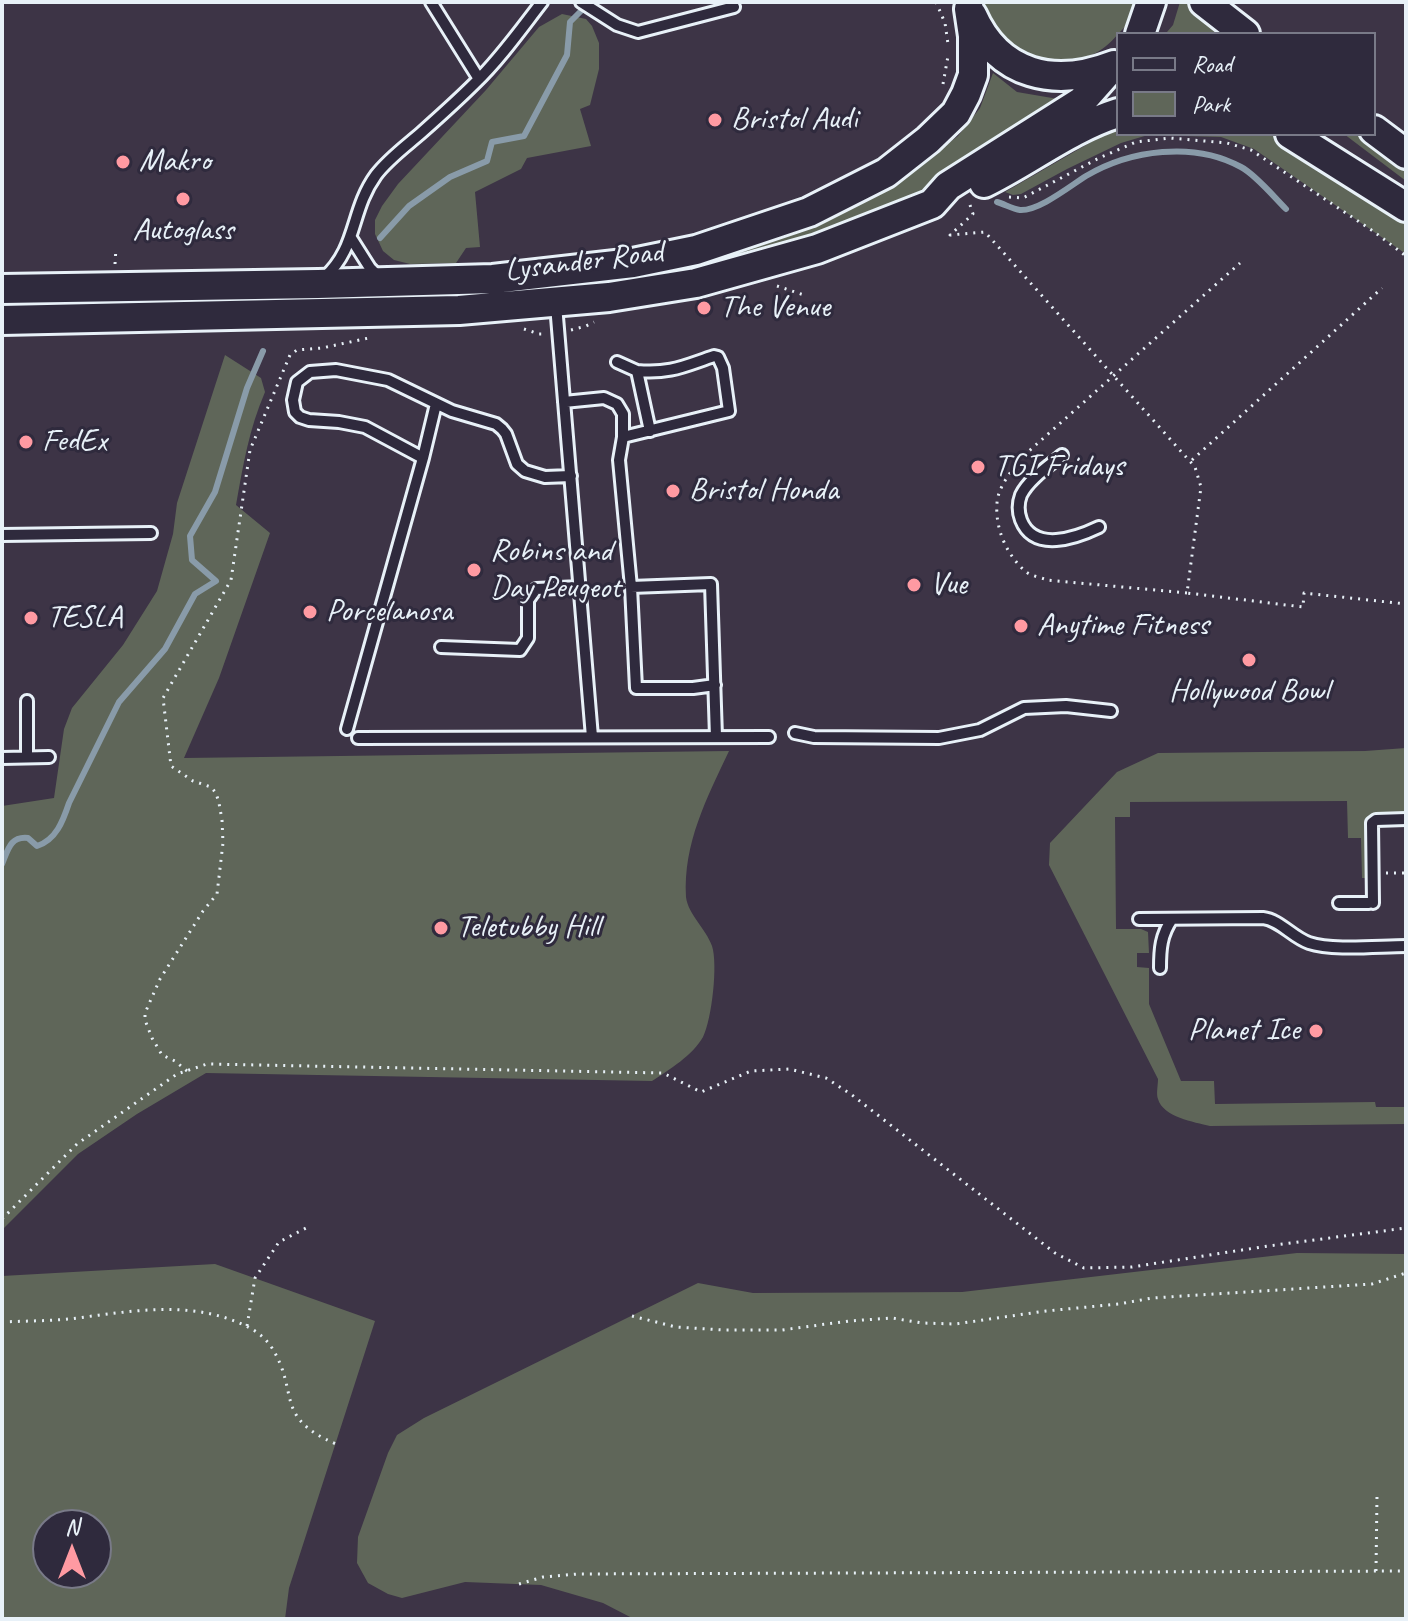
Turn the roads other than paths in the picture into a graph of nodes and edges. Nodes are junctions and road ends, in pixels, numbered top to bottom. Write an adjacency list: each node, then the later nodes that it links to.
1 (431, 2): 11 (lane)
2 (542, 2): 11 (lane)
3 (581, 2): 7 (lane)
4 (1151, 2): 8 (street)
5 (1204, 2): 9 (street)
6 (969, 5): 10 (street); 21 (street, Lysander Road)
7 (734, 7)
8 (1141, 32)
9 (1242, 32)
10 (1116, 64): 18 (street, Lysander Road)
11 (479, 79): 20 (lane)
12 (1116, 114): 18 (street)
13 (1376, 132): 16 (street)
14 (1293, 136): 19 (street)
15 (1331, 136): 17 (street)
16 (1406, 154)
17 (1406, 193)
18 (932, 204): 24 (street, Lysander Road)
19 (1406, 207)
20 (351, 238): 21 (lane); 22 (lane)
21 (385, 282): 22 (street, Lysander Road)
22 (318, 284): 23 (street, Lysander Road)
23 (2, 289)
24 (556, 303): 25 (street, Lysander Road); 28 (lane)
25 (2, 320)
26 (617, 362): 27 (lane)
27 (637, 371): 30 (lane); 30 (lane)
28 (564, 402): 31 (lane); 34 (lane)
29 (436, 404): 33 (lane); 33 (lane); 34 (lane)
30 (650, 431): 31 (lane)
31 (623, 437): 39 (lane)
32 (1062, 455): 35 (lane)
33 (423, 458): 44 (lane)
34 (571, 476): 38 (lane)
35 (1099, 527)
36 (151, 533): 37 (lane)
37 (2, 535)
38 (580, 587): 40 (lane); 46 (lane)
39 (631, 587): 41 (lane); 41 (lane)
40 (441, 647)
41 (715, 685): 47 (lane)
42 (27, 701): 50 (lane)
43 (1111, 711): 45 (lane)
44 (347, 729)
45 (795, 733)
46 (592, 737): 47 (lane); 49 (lane)
47 (716, 737): 48 (lane)
48 (769, 737)
49 (358, 738)
50 (27, 757): 51 (lane); 52 (lane)
51 (49, 757)
52 (2, 758)
53 (1406, 819): 54 (lane)
54 (1339, 903)
55 (1139, 919): 56 (lane)
56 (1172, 919): 57 (lane); 58 (lane)
57 (1406, 946)
58 (1160, 968)

